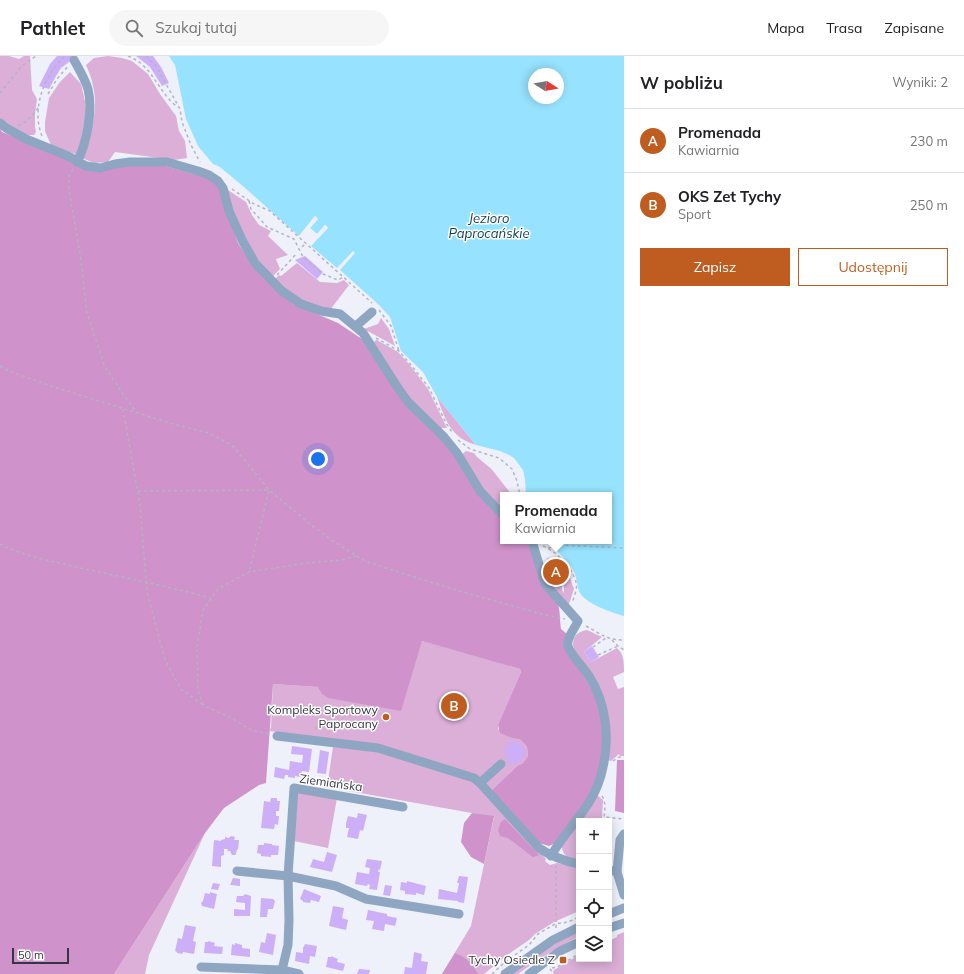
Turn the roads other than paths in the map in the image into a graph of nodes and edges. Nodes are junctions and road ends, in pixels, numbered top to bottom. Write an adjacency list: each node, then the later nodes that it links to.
1 (74, 60): 3 (street)
2 (0, 123): 3 (street)
3 (77, 162): 5 (street)
4 (372, 312): 5 (street)
5 (360, 330): 6 (street)
6 (500, 512)
7 (533, 544): 14 (street)
8 (277, 736): 10 (street)
9 (501, 764): 10 (street)
10 (480, 782): 14 (street)
11 (403, 807): 18 (street, Ziemiańska)
12 (624, 834): 13 (street)
13 (622, 850): 17 (street)
14 (554, 857): 15 (street)
15 (576, 863)
16 (237, 871): 18 (street)
17 (613, 871): 19 (street)
18 (288, 876): 22 (street); 28 (street, Ziemiańska)
19 (624, 895)
20 (624, 908): 21 (street)
21 (612, 913)
22 (459, 914)
23 (624, 923): 24 (street)
24 (612, 927)
25 (576, 928): 30 (street)
26 (576, 943): 31 (street)
27 (202, 967): 28 (street)
28 (282, 972): 29 (street)
29 (299, 974)
30 (505, 974)
31 (529, 974)

